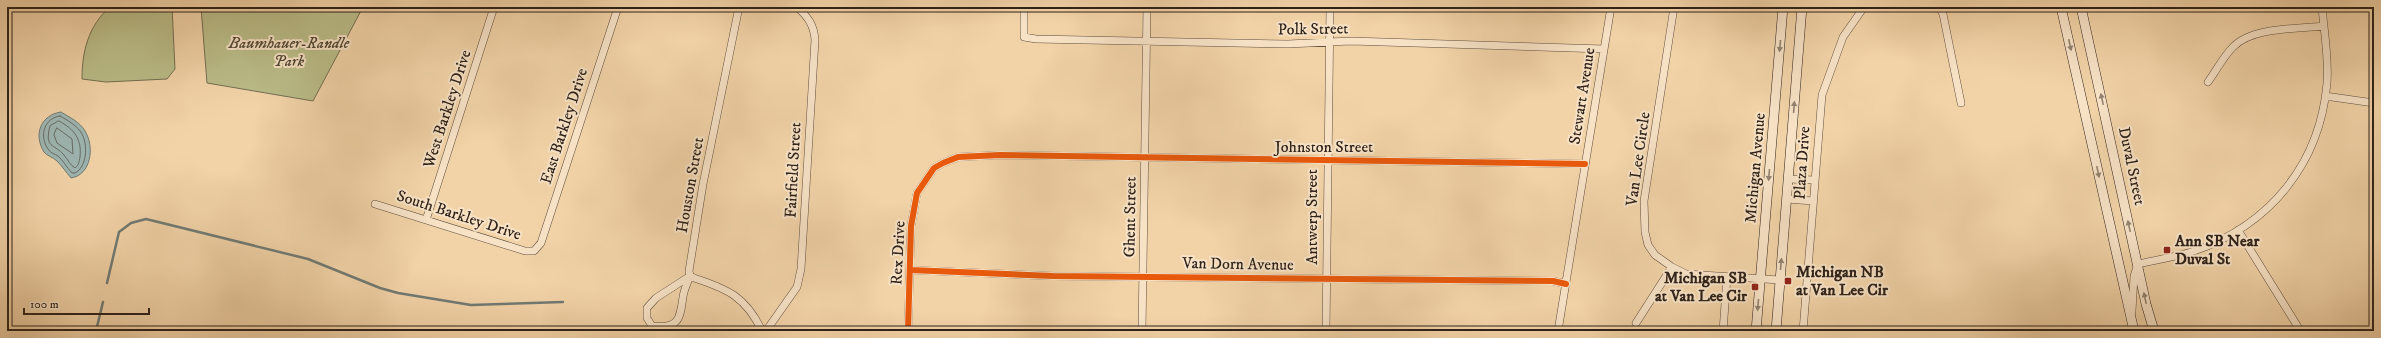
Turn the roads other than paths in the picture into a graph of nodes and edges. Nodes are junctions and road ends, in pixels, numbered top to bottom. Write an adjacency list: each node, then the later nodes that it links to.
1 (494, 7): 34 (street, West Barkley Drive)
2 (618, 7): 36 (street, East Barkley Drive)
3 (739, 7): 40 (street, Houston Street)
4 (797, 7): 51 (street, Fairfield Street)
5 (1024, 7): 18 (street, Polk Street)
6 (1147, 7): 18 (street, Ghent Street)
7 (1330, 7): 19 (street, Antwerp Street)
8 (1611, 7): 20 (street, Stewart Avenue)
9 (1674, 7): 38 (street, Van Lee Circle)
10 (1783, 7): 44 (street, Michigan Avenue, one-way to 44)
11 (1802, 7): 29 (street, one-way to 11)
12 (1864, 7): 30 (street, Plaza Drive)
13 (1939, 7): 23 (street)
14 (2061, 7): 47 (street, one-way to 47)
15 (2081, 7): 37 (street, Duval Street, one-way to 15)
16 (2322, 7): 17 (street)
17 (2324, 26): 21 (street); 22 (street)
18 (1146, 40): 19 (street, Polk Street); 26 (street, Ghent Street)
19 (1330, 42): 20 (street, Polk Street); 27 (street, Antwerp Street)
20 (1604, 49): 28 (street, Stewart Avenue)
21 (2208, 82)
22 (2325, 96): 24 (street); 35 (street)
23 (1961, 103)
24 (2374, 103)
25 (1062, 156): 26 (street, Johnston Street); 39 (street, Rex Drive)
26 (1145, 158): 27 (street, Johnston Street); 41 (street, Ghent Street)
27 (1327, 160): 28 (street, Johnston Street); 43 (street, Antwerp Street)
28 (1585, 164): 46 (street, Stewart Avenue)
29 (1788, 179): 30 (street); 31 (street)
30 (1814, 180): 32 (street, Plaza Drive)
31 (1787, 199): 32 (street); 45 (street, one-way to 31)
32 (1813, 201): 59 (street, Plaza Drive)
33 (375, 204): 34 (street, South Barkley Drive)
34 (426, 220): 36 (street, South Barkley Drive)
35 (2238, 230): 37 (street); 49 (street)
36 (534, 251)
37 (2138, 264): 47 (street); 61 (street, Duval Street, one-way to 37)
38 (1672, 267): 42 (street, Van Lee Circle); 48 (street)
39 (910, 270): 41 (street, Van Dorn Avenue); 52 (street, Rex Drive)
40 (690, 276): 40 (street, Houston Street); 50 (street)
41 (1143, 276): 43 (street, Van Dorn Avenue); 53 (street, Ghent Street)
42 (1727, 277): 44 (street, Van Lee Circle); 56 (street)
43 (1326, 278): 46 (street, Van Dorn Avenue); 54 (street, Antwerp Street)
44 (1760, 279): 45 (street, Van Lee Circle); 57 (street, Michigan Avenue, one-way to 57)
45 (1780, 280): 58 (street)
46 (1566, 284): 55 (street, Stewart Avenue)
47 (2131, 318): 60 (street)
48 (1636, 323)
49 (2298, 328)
50 (762, 331)
51 (766, 331)
52 (908, 331)
53 (1142, 331)
54 (1326, 331)
55 (1558, 331)
56 (1724, 331)
57 (1756, 331)
58 (1776, 331)
59 (1803, 331)
60 (2134, 331)
61 (2154, 331)

